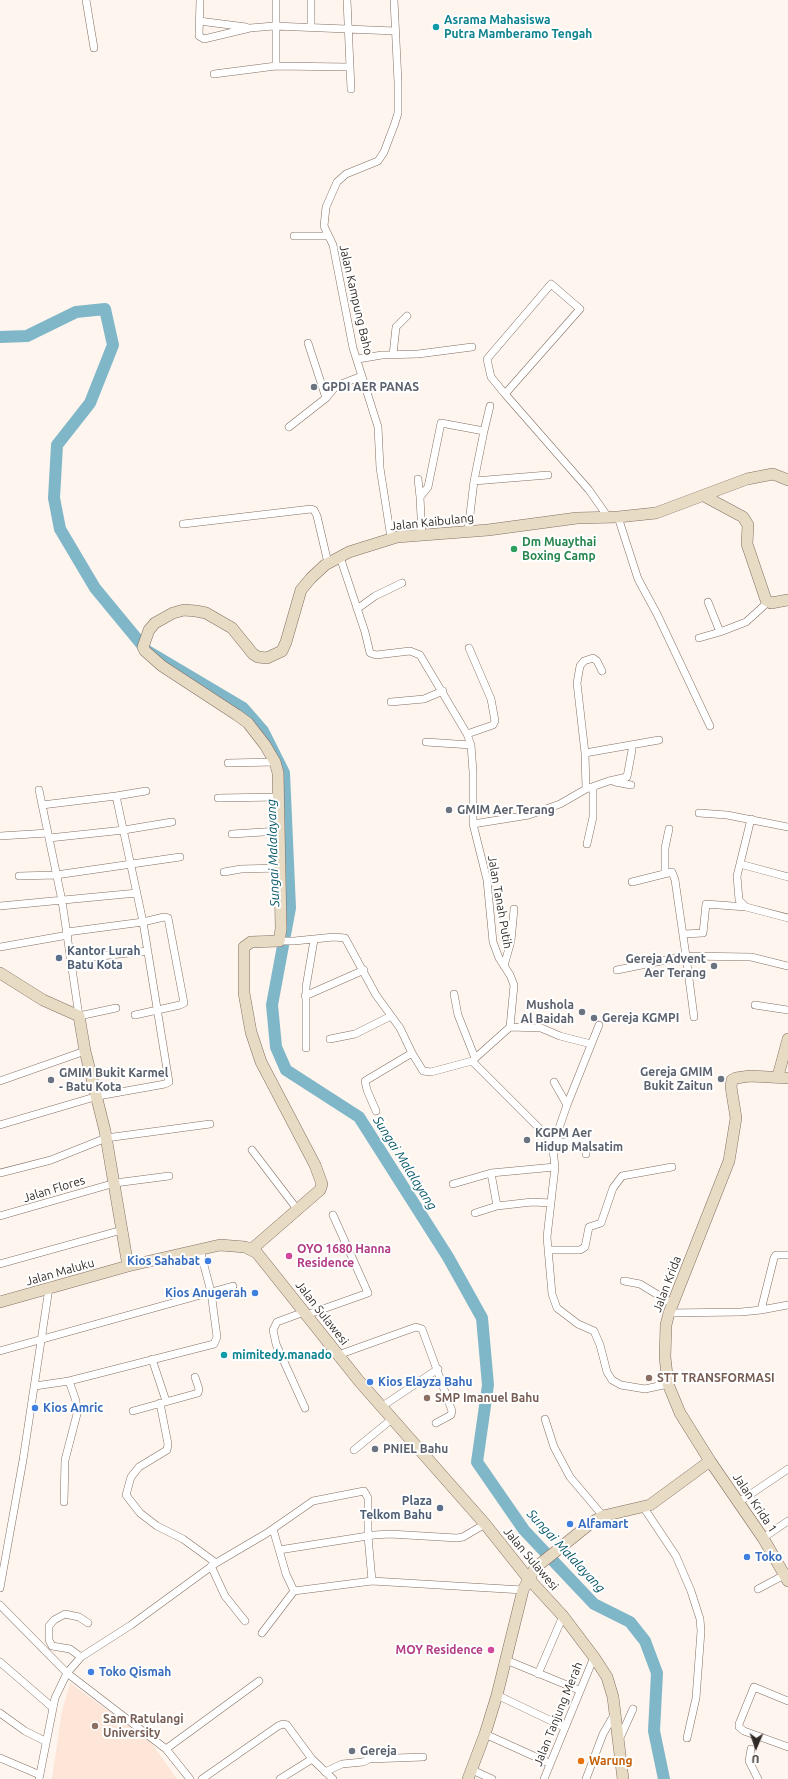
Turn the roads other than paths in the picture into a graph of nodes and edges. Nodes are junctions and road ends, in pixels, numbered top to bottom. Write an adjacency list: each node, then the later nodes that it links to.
1 (86, 0): 13 (street)
2 (200, 0): 7 (street)
3 (276, 0): 8 (street)
4 (311, 0): 9 (street)
5 (347, 0): 11 (street)
6 (394, 0): 12 (street, Jalan Kampung Baho)
7 (199, 21): 10 (street); 10 (street)
8 (274, 26): 9 (street); 10 (street); 14 (street)
9 (311, 27): 11 (street)
10 (250, 28)
11 (349, 28): 12 (street); 15 (street)
12 (395, 31): 19 (street, Jalan Kampung Baho)
13 (94, 48)
14 (276, 66): 15 (street); 16 (street)
15 (349, 67): 17 (street)
16 (214, 74)
17 (351, 89)
18 (294, 236): 19 (street)
19 (327, 236): 24 (street, Jalan Kampung Baho)
20 (407, 316): 23 (street)
21 (308, 343): 27 (street)
22 (472, 347): 23 (street)
23 (393, 355): 24 (street)
24 (358, 359): 25 (street, Jalan Kampung Baho)
25 (362, 376): 27 (street); 41 (street, Jalan Kampung Baho)
26 (505, 394): 26 (street); 37 (street)
27 (326, 398): 29 (street)
28 (490, 406): 30 (street)
29 (289, 427)
30 (484, 431): 34 (street); 35 (street)
31 (548, 475): 34 (street)
32 (418, 479): 35 (street)
33 (788, 480): 36 (street, Jalan Kaibulang)
34 (474, 482): 39 (street)
35 (420, 496): 40 (street)
36 (704, 496): 37 (street, Jalan Kaibulang); 47 (street)
37 (613, 517): 39 (street, Jalan Kaibulang); 55 (street)
38 (183, 524): 43 (street)
39 (468, 531): 40 (street, Jalan Kaibulang)
40 (422, 536): 41 (street, Jalan Kaibulang)
41 (391, 538): 42 (street, Jalan Kaibulang)
42 (340, 557): 43 (street, Jalan Kaibulang); 48 (street)
43 (328, 564): 62 (street, Jalan Kaibulang)
44 (402, 583): 48 (street)
45 (788, 600): 47 (street)
46 (708, 602): 49 (street)
47 (768, 602): 49 (street)
48 (357, 609): 53 (street, Jalan Tanah Putih)
49 (720, 632): 50 (street)
50 (699, 638)
51 (470, 648): 56 (street)
52 (602, 671): 61 (street)
53 (443, 691): 54 (street); 56 (street, Jalan Tanah Putih)
54 (391, 702)
55 (710, 726)
56 (468, 734): 59 (street, Jalan Tanah Putih)
57 (659, 740): 61 (street)
58 (426, 742): 59 (street)
59 (471, 745): 76 (street, Jalan Tanah Putih)
60 (632, 750): 64 (street)
61 (585, 753): 66 (street)
62 (275, 762): 63 (street); 70 (street)
63 (228, 763)
64 (609, 781): 65 (street); 66 (street)
65 (631, 785)
66 (590, 788): 76 (street); 84 (street)
67 (39, 790): 72 (street)
68 (146, 791): 69 (street)
69 (116, 796): 72 (street); 79 (street)
70 (279, 797): 71 (street); 80 (street)
71 (218, 798)
72 (42, 805): 83 (street)
73 (699, 813): 74 (street)
74 (751, 819): 77 (street); 87 (street)
75 (172, 822): 79 (street)
76 (473, 824): 110 (street, Jalan Tanah Putih)
77 (788, 827)
78 (669, 828): 90 (street)
79 (124, 830): 83 (street); 86 (street)
80 (279, 831): 81 (street); 88 (street)
81 (232, 834)
82 (0, 836): 83 (street)
83 (48, 836): 91 (street)
84 (587, 844)
85 (180, 857): 86 (street)
86 (132, 864): 91 (street); 95 (street)
87 (740, 864): 93 (street); 98 (street)
88 (280, 868): 89 (street); 105 (street)
89 (224, 872)
90 (665, 873): 94 (street); 103 (street)
91 (56, 875): 92 (street); 96 (street)
92 (18, 876)
93 (788, 877)
94 (632, 882)
95 (138, 893): 96 (street); 101 (street)
96 (62, 901): 97 (street); 102 (street)
97 (0, 906)
98 (746, 907): 100 (street); 103 (street)
99 (514, 909): 110 (street)
100 (788, 918)
101 (143, 922): 102 (street); 107 (street); 119 (street)
102 (67, 933): 106 (street); 109 (street)
103 (684, 934): 108 (street)
104 (314, 940): 105 (street); 112 (street); 116 (street)
105 (280, 941): 155 (street)
106 (0, 946)
107 (148, 950): 109 (street); 119 (street)
108 (686, 956): 111 (street); 113 (street); 124 (street)
109 (72, 959): 122 (street)
110 (504, 966): 126 (street, Jalan Tanah Putih)
111 (788, 966)
112 (364, 970): 116 (street); 123 (street)
113 (617, 970)
114 (0, 973): 122 (street)
115 (454, 994): 133 (street)
116 (305, 996): 130 (street)
117 (755, 1005): 120 (street)
118 (116, 1008): 122 (street)
119 (158, 1010): 121 (street); 137 (street)
120 (788, 1010)
121 (136, 1015)
122 (79, 1016): 131 (street)
123 (391, 1016): 127 (street); 132 (street)
124 (694, 1017)
125 (599, 1025): 129 (street)
126 (510, 1027): 129 (street); 133 (street)
127 (330, 1039)
128 (788, 1039): 134 (street)
129 (591, 1044): 138 (street)
130 (306, 1048)
131 (86, 1052): 135 (street); 137 (street)
132 (412, 1053): 133 (street); 139 (street)
133 (473, 1060): 143 (street)
134 (783, 1077): 172 (street, Jalan Krida)
135 (0, 1081)
136 (554, 1082): 138 (street)
137 (98, 1096): 141 (street); 142 (street)
138 (567, 1105): 143 (street)
139 (376, 1111)
140 (210, 1124): 142 (street)
141 (0, 1125)
142 (106, 1138): 148 (street); 151 (street)
143 (552, 1142): 145 (street); 146 (street)
144 (252, 1150): 155 (street)
145 (586, 1154)
146 (555, 1167): 149 (street); 153 (street)
147 (672, 1167): 162 (street)
148 (0, 1172)
149 (491, 1173): 152 (street); 154 (street)
150 (169, 1176): 151 (street, Jalan Flores)
151 (114, 1183): 158 (street, Jalan Flores); 159 (street)
152 (453, 1184)
153 (551, 1203): 154 (street); 162 (street)
154 (498, 1206): 156 (street)
155 (297, 1209): 160 (street)
156 (475, 1213)
157 (333, 1215): 174 (street)
158 (0, 1216)
159 (122, 1230): 164 (street); 165 (street)
160 (252, 1249): 161 (street); 174 (street, Jalan Sulawesi)
161 (200, 1250): 165 (street); 169 (street)
162 (548, 1250): 182 (street)
163 (788, 1255): 173 (street)
164 (0, 1264)
165 (128, 1266): 168 (street, Jalan Maluku)
166 (624, 1281): 172 (street)
167 (233, 1286): 169 (street)
168 (49, 1288): 170 (street, Jalan Maluku); 175 (street)
169 (211, 1292): 175 (street); 178 (street)
170 (0, 1302)
171 (788, 1305): 173 (street)
172 (671, 1308): 173 (street); 182 (street, Jalan Krida)
173 (761, 1310)
174 (305, 1313): 177 (street, Jalan Sulawesi); 186 (street)
175 (43, 1337): 176 (street); 183 (street)
176 (0, 1351)
177 (338, 1355): 179 (street); 185 (street, Jalan Sulawesi)
178 (152, 1359): 181 (street); 184 (street)
179 (438, 1369): 185 (street); 190 (street)
180 (195, 1376): 184 (street)
181 (70, 1381): 183 (street); 194 (street)
182 (668, 1384): 192 (street, Jalan Krida)
183 (35, 1386): 208 (street)
184 (163, 1402): 187 (street); 204 (street)
185 (381, 1407): 188 (street, Jalan Sulawesi)
186 (305, 1408)
187 (133, 1411)
188 (392, 1419): 191 (street); 199 (street, Jalan Sulawesi)
189 (545, 1419): 197 (street)
190 (436, 1423)
191 (354, 1450)
192 (710, 1461): 195 (street, Jalan Krida 1); 196 (street)
193 (788, 1469): 195 (street)
194 (64, 1502)
195 (739, 1502): 202 (street, Jalan Krida 1)
196 (644, 1508): 197 (street); 233 (street)
197 (603, 1516): 206 (street)
198 (788, 1521): 202 (street)
199 (485, 1524): 201 (street); 206 (street, Jalan Sulawesi)
200 (273, 1529): 201 (street); 203 (street); 204 (street)
201 (368, 1536): 203 (street); 207 (street)
202 (763, 1538): 205 (street, Jalan Krida 1)
203 (279, 1550): 210 (street)
204 (214, 1565): 214 (street); 217 (street)
205 (787, 1577): 209 (street)
206 (528, 1578): 211 (street); 213 (street, Jalan Sulawesi)
207 (372, 1582): 210 (street); 211 (street)
208 (0, 1588)
209 (758, 1589)
210 (294, 1590): 216 (street)
211 (523, 1590): 219 (street)
212 (0, 1605): 221 (street)
213 (563, 1616): 218 (street, Jalan Sulawesi); 222 (street)
214 (245, 1620)
215 (88, 1623): 217 (street)
216 (262, 1633)
217 (81, 1657): 221 (street)
218 (594, 1657): 224 (street, Jalan Tanjung Merah); 230 (street, Jalan Sulawesi)
219 (506, 1660): 222 (street); 225 (street)
220 (0, 1662): 227 (street)
221 (67, 1673): 227 (street); 237 (street)
222 (538, 1674): 224 (street)
223 (259, 1681): 237 (street)
224 (579, 1690): 231 (street, Jalan Tanjung Merah)
225 (497, 1695): 231 (street); 232 (street)
226 (788, 1701): 236 (street)
227 (52, 1707): 234 (street)
228 (633, 1709): 235 (street)
229 (0, 1713): 234 (street)
230 (615, 1713): 235 (street, Jalan Sulawesi); 252 (street)
231 (564, 1728): 242 (street, Jalan Tanjung Merah)
232 (486, 1734): 242 (street); 245 (street)
233 (687, 1738)
234 (45, 1741): 244 (street)
235 (618, 1742): 253 (street, Jalan Sulawesi)
236 (788, 1747)
237 (166, 1749): 246 (street)
238 (751, 1749): 254 (street)
239 (423, 1757): 243 (street)
240 (0, 1758): 244 (street)
241 (312, 1759): 243 (street); 247 (street); 248 (street)
242 (549, 1763): 251 (street, Jalan Tanjung Merah)
243 (325, 1772): 249 (street)
244 (40, 1777)
245 (470, 1777): 250 (street)
246 (190, 1779)
247 (202, 1779)
248 (280, 1779)
249 (333, 1779)
250 (492, 1779)
251 (544, 1779)
252 (586, 1779)
253 (623, 1779)
254 (758, 1779)

